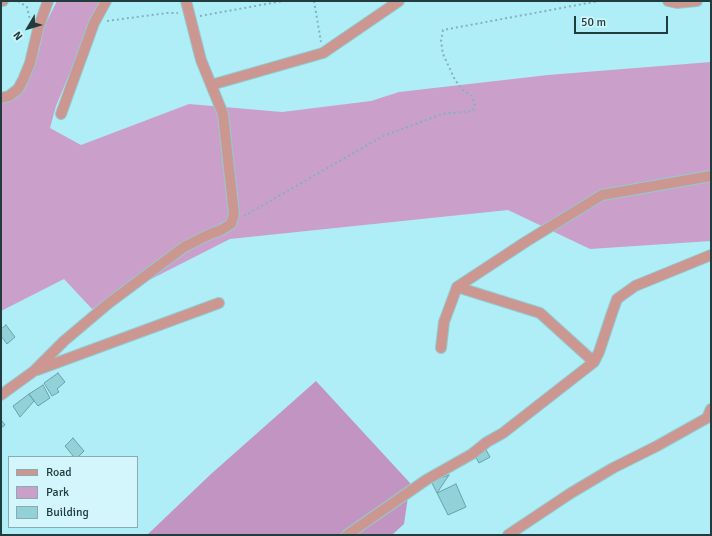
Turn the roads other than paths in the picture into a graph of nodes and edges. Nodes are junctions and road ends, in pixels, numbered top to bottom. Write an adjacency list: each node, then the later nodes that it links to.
1 (48, 1): 8 (street)
2 (106, 1): 9 (street)
3 (186, 1): 7 (street)
4 (399, 1): 7 (street)
5 (668, 1): 6 (street)
6 (696, 1)
7 (211, 85): 16 (street)
8 (1, 98)
9 (61, 114)
10 (711, 176): 12 (street)
11 (711, 255): 15 (street)
12 (457, 287): 14 (street); 15 (street)
13 (219, 303): 16 (street)
14 (441, 348)
15 (594, 362): 19 (street)
16 (34, 371): 17 (street)
17 (3, 393)
18 (710, 415): 20 (street)
19 (347, 535)
20 (508, 535)

